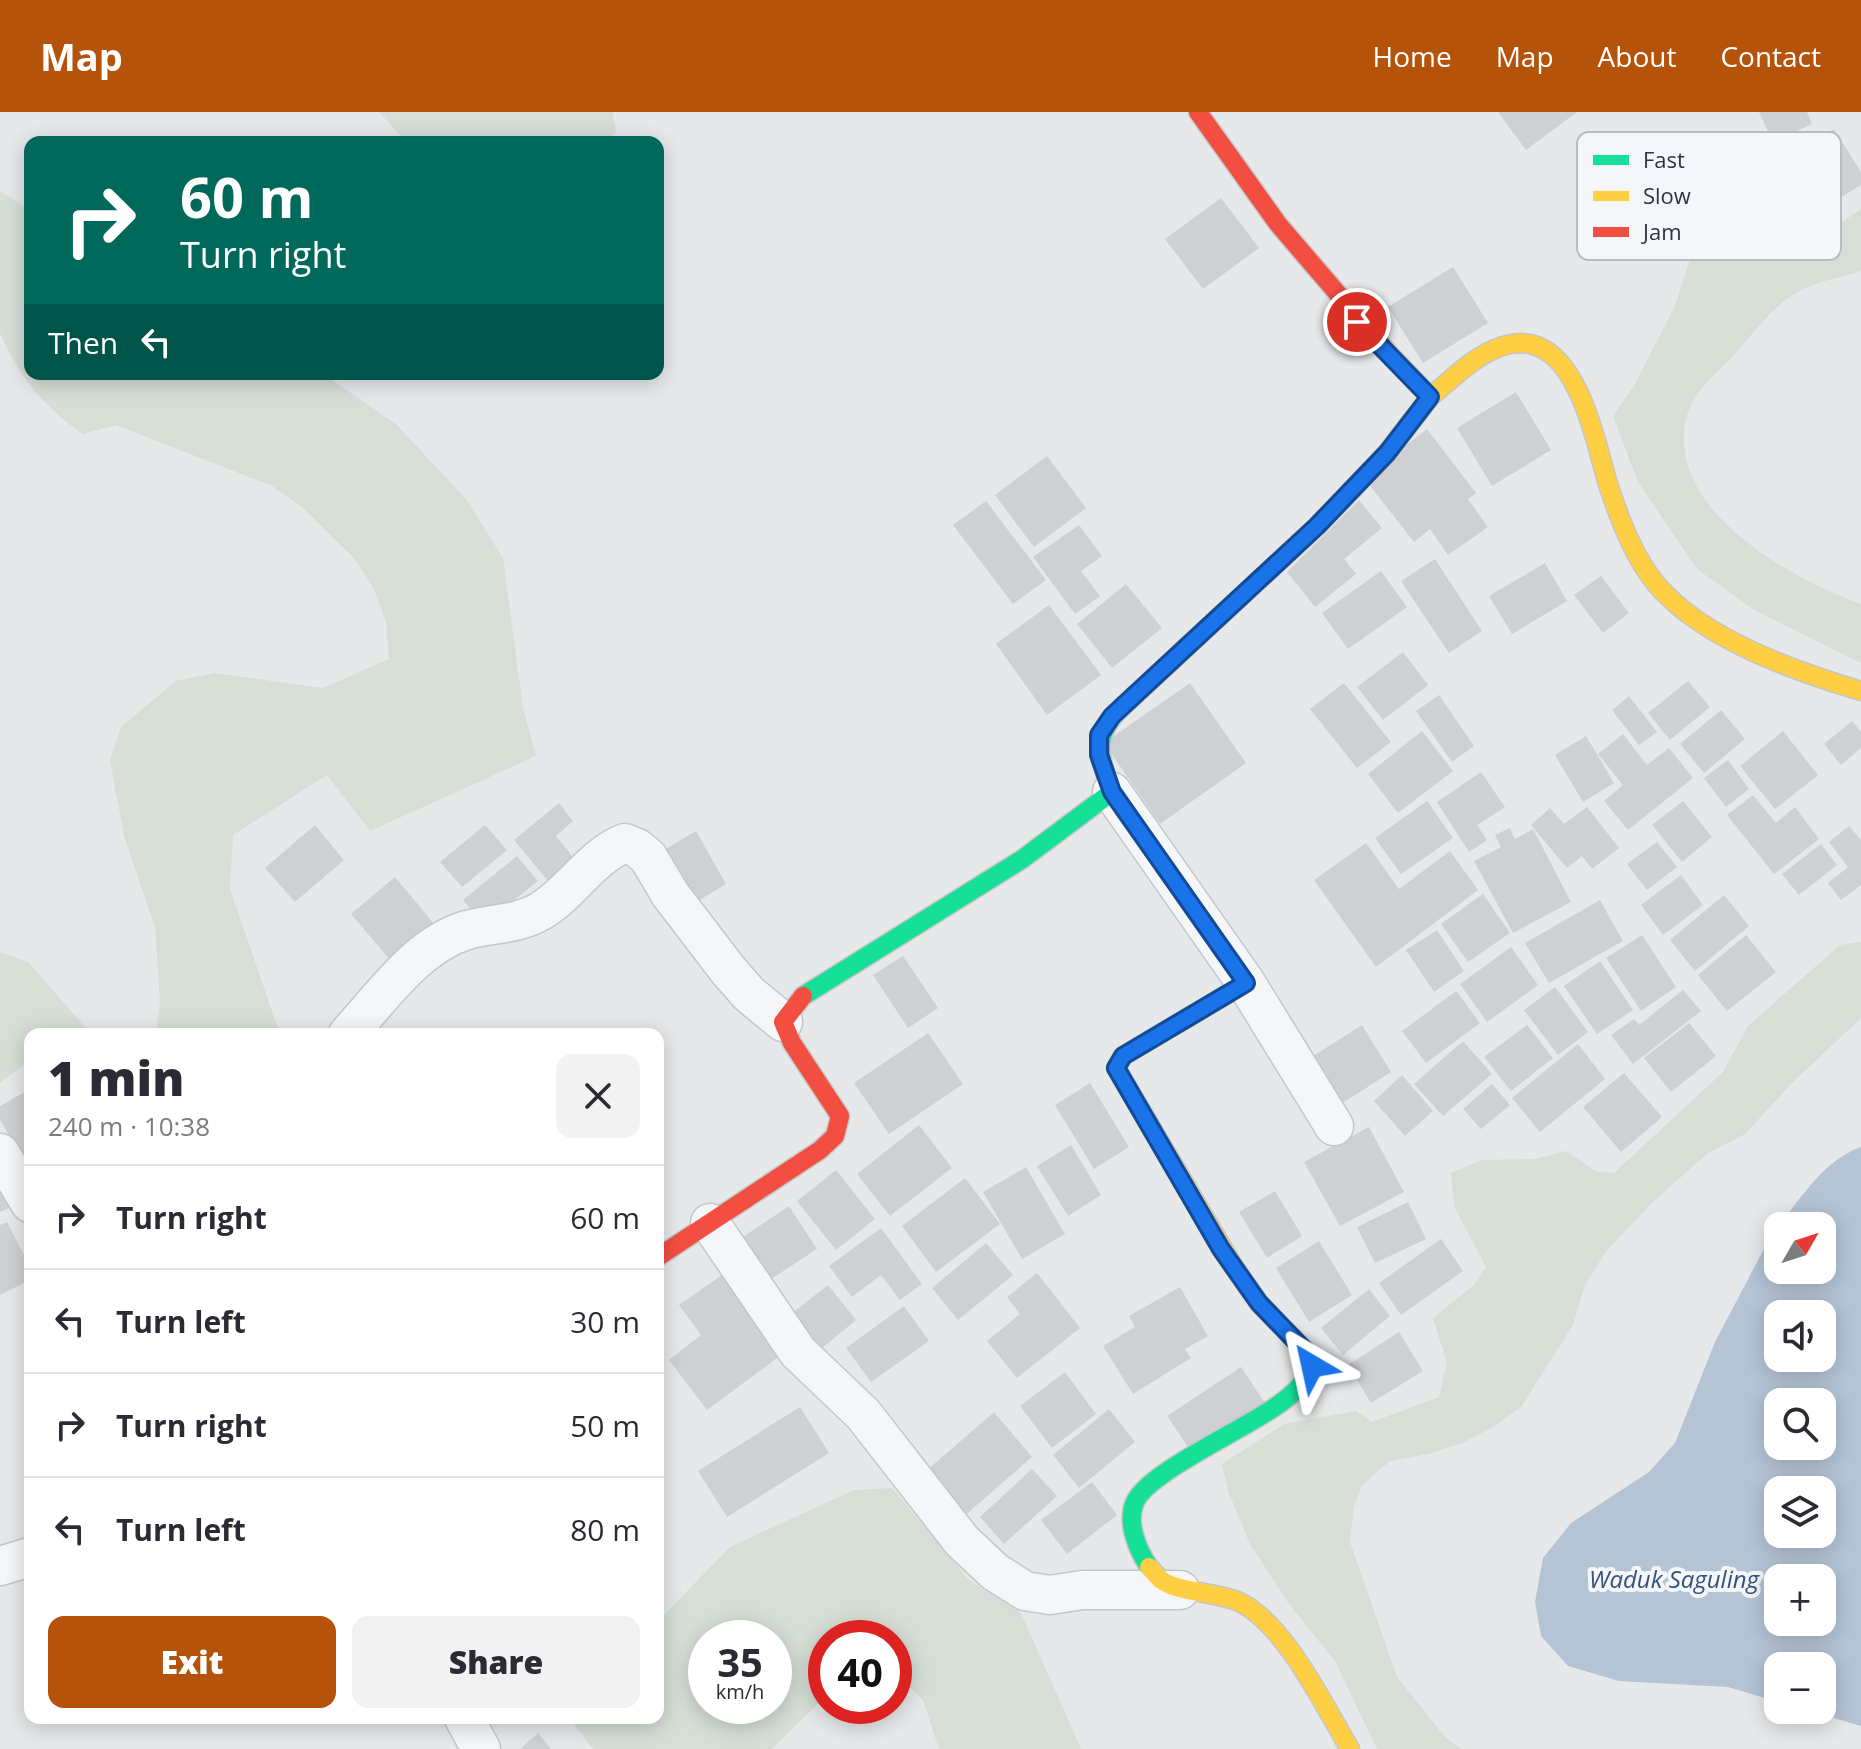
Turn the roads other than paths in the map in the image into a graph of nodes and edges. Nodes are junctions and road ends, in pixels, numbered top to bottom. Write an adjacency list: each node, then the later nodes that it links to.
1 (1198, 112): 2 (street)
2 (1430, 397): 3 (street); 4 (street)
3 (1861, 691)
4 (1112, 792): 5 (street); 6 (street)
5 (1246, 983): 8 (street); 15 (street)
6 (783, 1022): 7 (street); 11 (street)
7 (354, 1028)
8 (1334, 1126)
9 (0, 1153): 10 (street)
10 (24, 1193)
11 (710, 1223): 12 (street); 15 (street)
12 (664, 1253)
13 (24, 1559): 14 (street)
14 (0, 1566)
15 (1180, 1590): 18 (street)
16 (467, 1724): 17 (street)
17 (481, 1749)
18 (1350, 1749)

